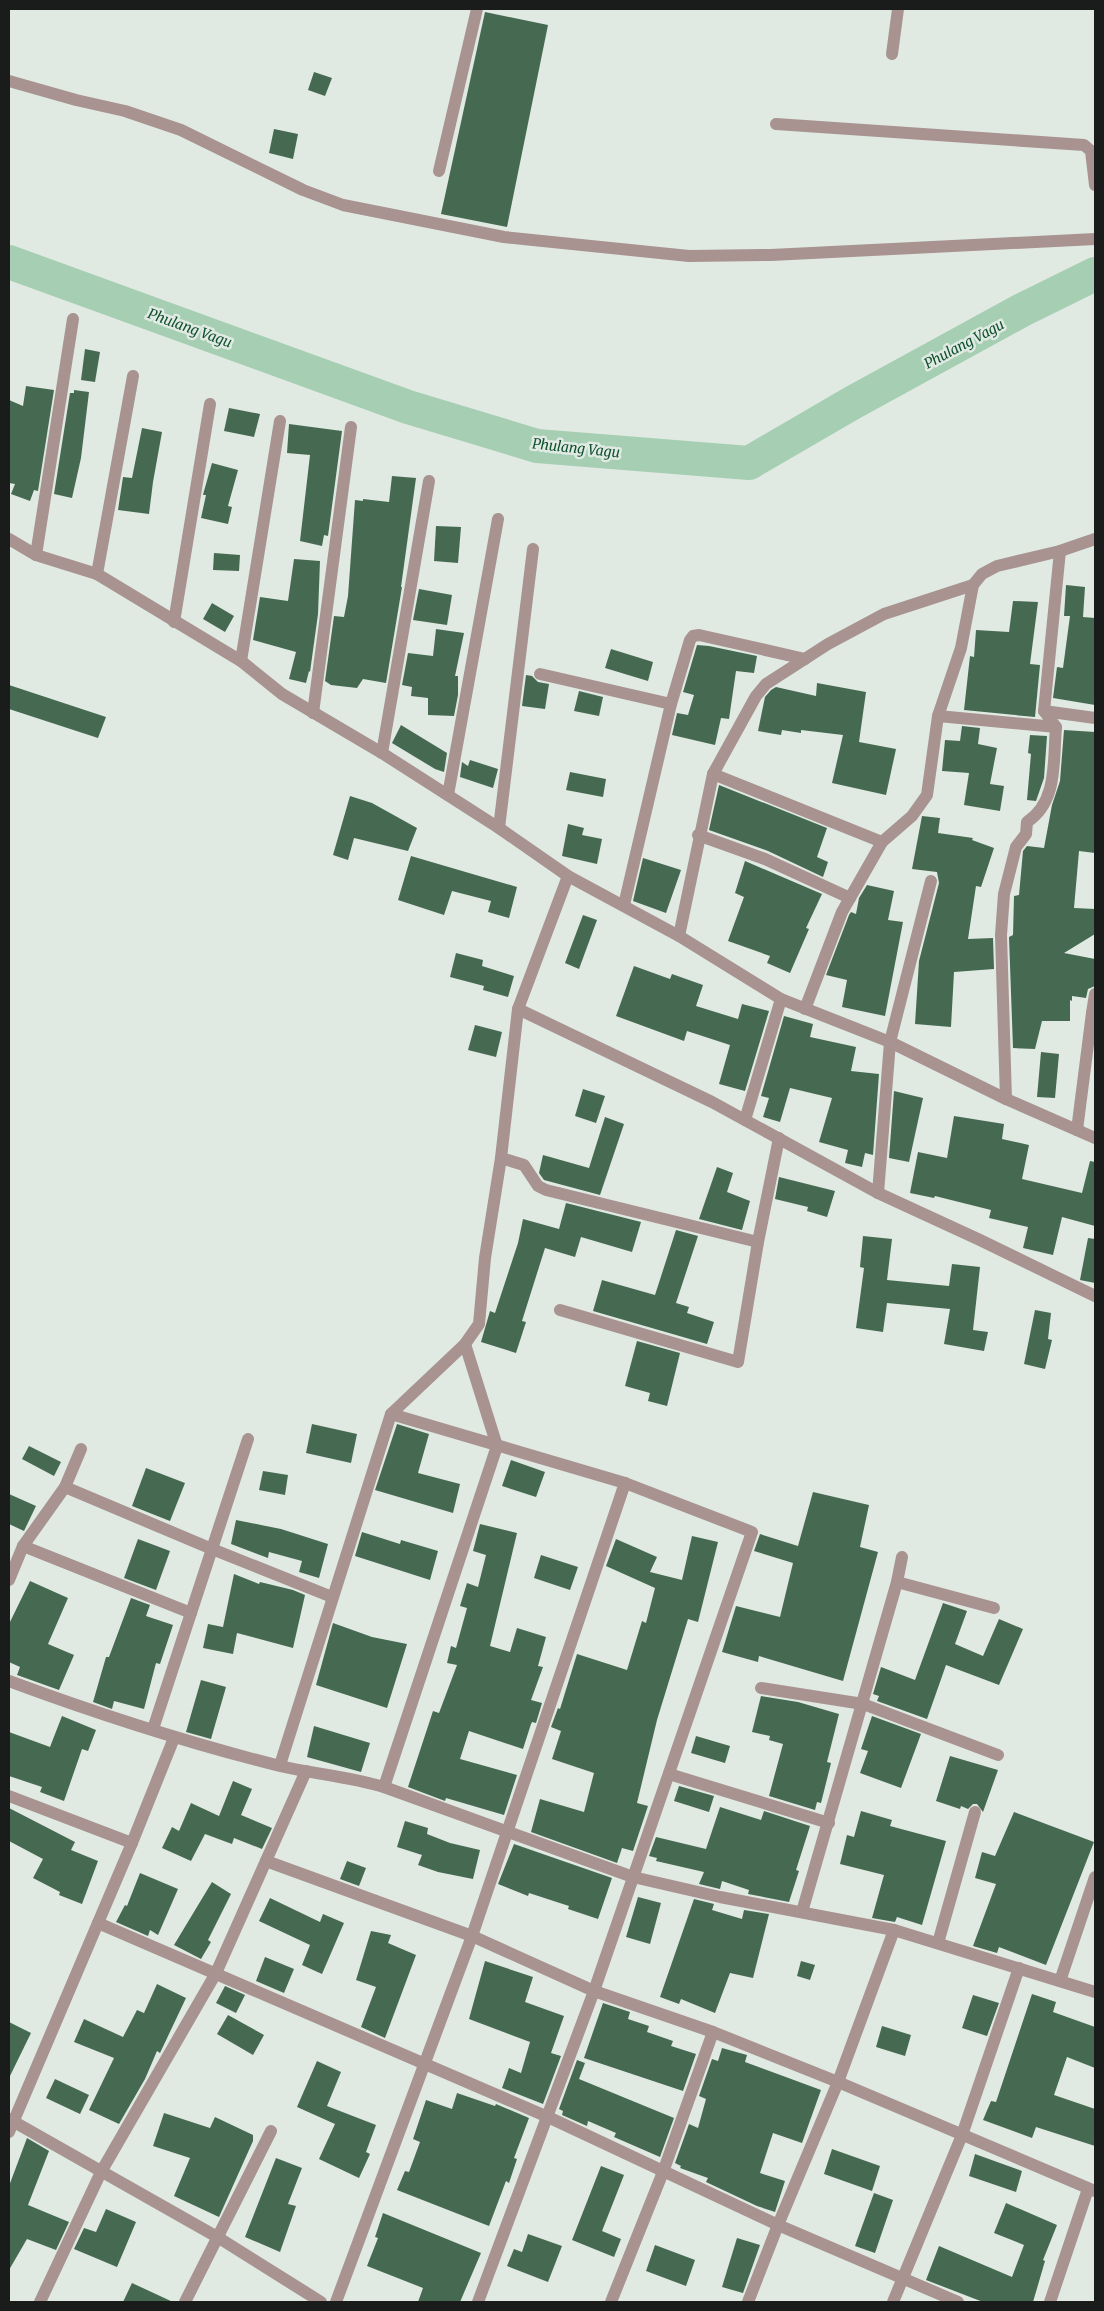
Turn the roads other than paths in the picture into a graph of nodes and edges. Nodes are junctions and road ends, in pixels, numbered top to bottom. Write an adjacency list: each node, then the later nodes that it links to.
1 (477, 9): 6 (street)
2 (898, 9): 3 (street)
3 (892, 54)
4 (9, 82): 8 (street)
5 (776, 124): 7 (street)
6 (438, 172)
7 (1095, 185)
8 (1095, 239)
9 (73, 319): 20 (street)
10 (133, 376): 21 (street)
11 (210, 404): 23 (street)
12 (280, 422): 25 (street)
13 (351, 427): 29 (street)
14 (429, 481): 33 (street)
15 (498, 518): 35 (street)
16 (9, 539): 20 (street)
17 (1095, 539): 19 (street)
18 (533, 549): 36 (street)
19 (1060, 550): 22 (street); 28 (street)
20 (36, 554): 21 (street)
21 (97, 574): 23 (street)
22 (973, 585): 24 (street); 30 (street)
23 (174, 622): 25 (street)
24 (806, 659): 27 (street); 34 (street)
25 (241, 661): 29 (street)
26 (540, 674): 27 (street)
27 (671, 704): 42 (street)
28 (1044, 711): 31 (street); 32 (street)
29 (313, 713): 33 (street)
30 (938, 716): 32 (street); 38 (street)
31 (1095, 718)
32 (1056, 727): 50 (street)
33 (382, 753): 35 (street)
34 (713, 774): 37 (street); 38 (street)
35 (448, 795): 36 (street)
36 (500, 828): 39 (street)
37 (698, 835): 41 (street); 43 (street)
38 (882, 842): 41 (street)
39 (568, 876): 42 (street); 46 (street)
40 (931, 881): 49 (street)
41 (850, 898): 47 (street)
42 (624, 905): 43 (street)
43 (679, 936): 45 (street)
44 (1095, 994): 48 (street)
45 (780, 999): 47 (street); 51 (street)
46 (518, 1009): 51 (street); 55 (street)
47 (805, 1009): 49 (street)
48 (1093, 1014): 52 (street)
49 (890, 1042): 50 (street); 56 (street)
50 (1006, 1099): 52 (street)
51 (745, 1120): 53 (street)
52 (1077, 1130): 54 (street)
53 (779, 1138): 56 (street); 57 (street)
54 (1095, 1138)
55 (501, 1158): 57 (street); 60 (street)
56 (878, 1194): 58 (street)
57 (758, 1242): 59 (street)
58 (1095, 1296)
59 (560, 1310)
60 (465, 1344): 61 (street); 63 (street)
61 (391, 1414): 63 (street); 72 (street)
62 (248, 1439): 68 (street)
63 (497, 1446): 65 (street); 84 (street)
64 (81, 1449): 66 (street)
65 (625, 1483): 83 (street); 88 (street)
66 (65, 1487): 67 (street); 68 (street)
67 (23, 1546): 70 (street); 74 (street)
68 (212, 1549): 72 (street); 74 (street)
69 (902, 1557): 71 (street)
70 (9, 1580)
71 (897, 1582): 73 (street); 77 (street)
72 (332, 1596): 81 (street)
73 (994, 1608)
74 (191, 1612): 78 (street)
75 (9, 1681): 78 (street)
76 (761, 1688): 77 (street)
77 (863, 1704): 80 (street); 87 (street)
78 (153, 1729): 79 (street)
79 (174, 1738): 81 (street); 89 (street)
80 (998, 1755)
81 (280, 1765): 82 (street)
82 (306, 1771): 84 (street); 90 (street)
83 (668, 1774): 87 (street); 91 (street)
84 (384, 1787): 88 (street)
85 (9, 1796): 89 (street)
86 (975, 1812): 97 (street)
87 (828, 1823): 93 (street)
88 (508, 1831): 91 (street); 96 (street)
89 (132, 1843): 94 (street)
90 (266, 1861): 96 (street); 99 (street)
91 (633, 1877): 93 (street); 101 (street)
92 (1095, 1877): 100 (street)
93 (802, 1912): 95 (street)
94 (98, 1923): 99 (street); 107 (street)
95 (894, 1930): 97 (street); 105 (street)
96 (472, 1936): 101 (street); 104 (street)
97 (938, 1943): 98 (street)
98 (1019, 1968): 100 (street); 109 (street)
99 (216, 1972): 104 (street); 110 (street)
100 (1060, 1981): 102 (street)
101 (594, 1991): 103 (street); 106 (street)
102 (1095, 1992)
103 (713, 2032): 105 (street); 111 (street)
104 (424, 2064): 106 (street); 119 (street)
105 (838, 2082): 109 (street); 113 (street)
106 (548, 2117): 111 (street); 120 (street)
107 (10, 2124): 110 (street)
108 (271, 2130): 114 (street)
109 (962, 2135): 112 (street); 115 (street)
110 (102, 2172): 114 (street); 116 (street)
111 (663, 2172): 113 (street); 121 (street)
112 (1092, 2190): 125 (street)
113 (778, 2225): 115 (street); 122 (street)
114 (219, 2238): 117 (street); 118 (street)
115 (902, 2278): 123 (street); 124 (street)
116 (40, 2302)
117 (186, 2302)
118 (321, 2302)
119 (336, 2302)
120 (478, 2302)
121 (611, 2302)
122 (748, 2302)
123 (892, 2302)
124 (958, 2302)
125 (1050, 2302)

